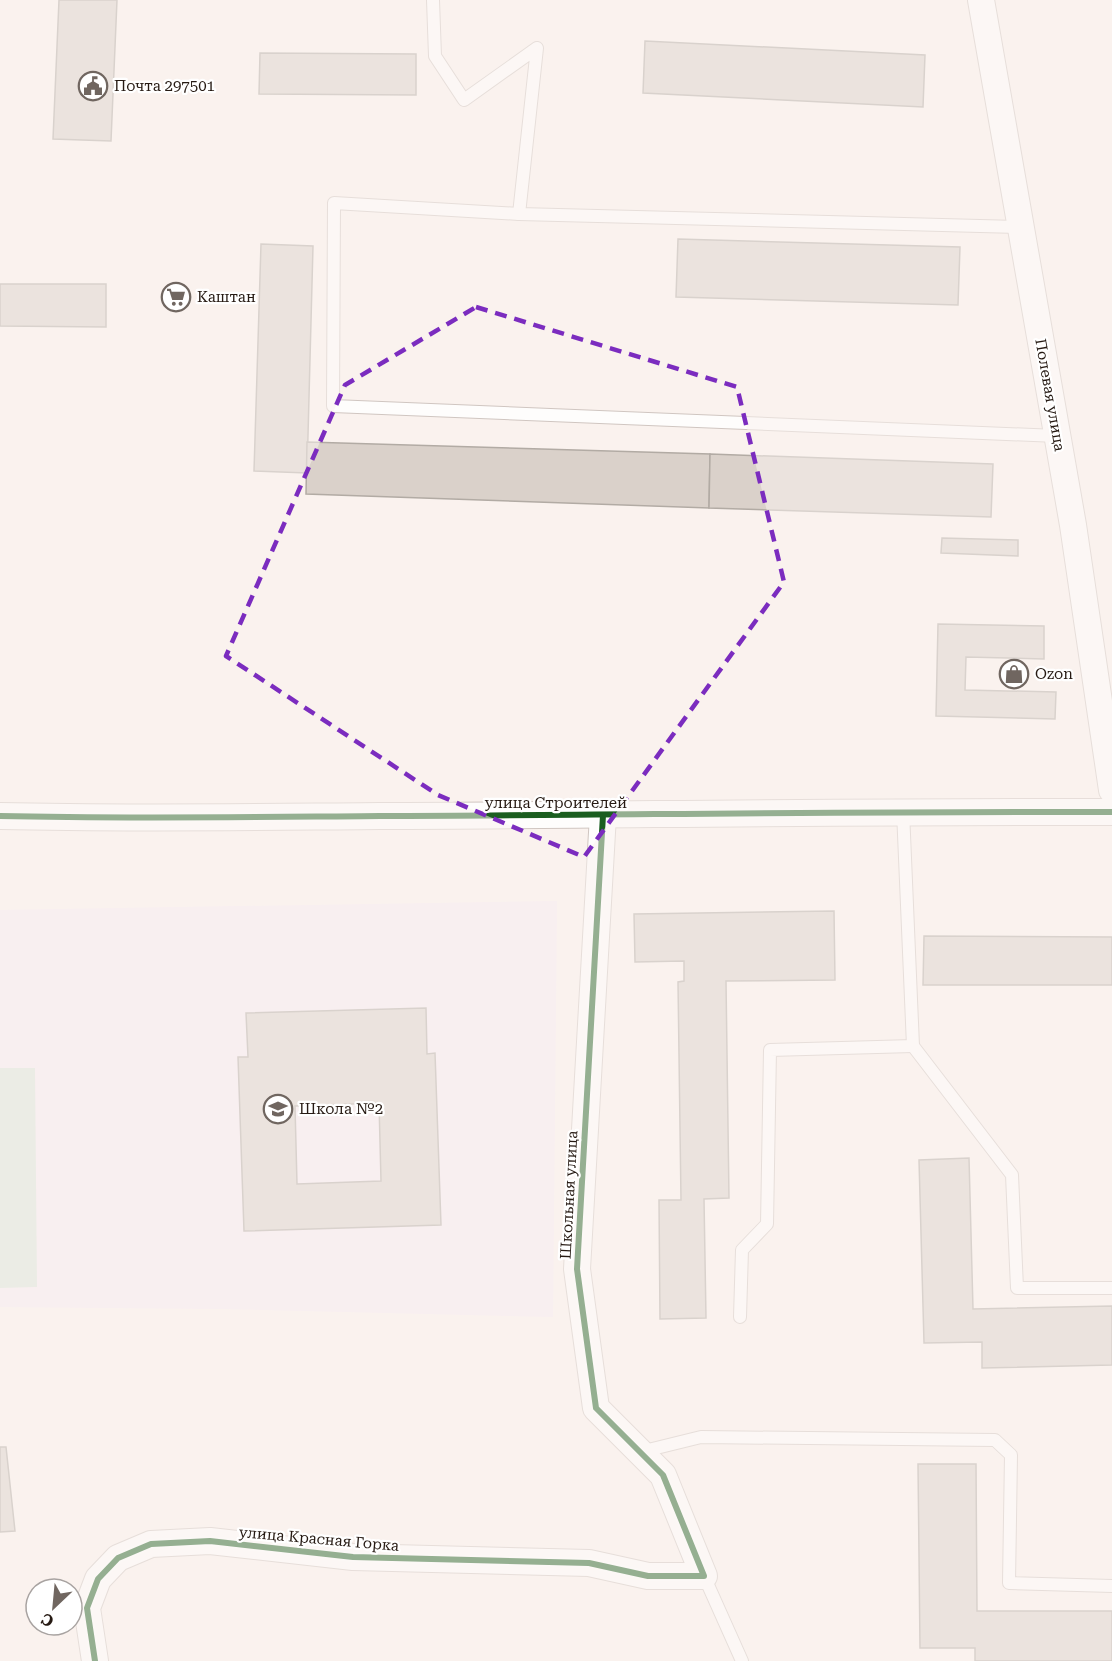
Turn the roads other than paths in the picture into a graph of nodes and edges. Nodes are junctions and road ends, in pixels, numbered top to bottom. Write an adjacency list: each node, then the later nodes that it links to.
1 (433, 0): 3 (lane)
2 (981, 0): 4 (street, Полевая улица)
3 (519, 214): 4 (lane); 5 (lane)
4 (1021, 227): 5 (street, Полевая улица)
5 (1057, 436): 6 (street, Полевая улица)
6 (1112, 790)
7 (903, 811): 8 (street, улица Строителей); 9 (street, улица Строителей); 11 (lane)
8 (1112, 812)
9 (603, 815): 10 (street, улица Строителей); 14 (street, Школьная улица)
10 (0, 816)
11 (913, 1046): 12 (lane); 13 (lane)
12 (1112, 1288)
13 (740, 1317)
14 (640, 1452): 15 (street, Школьная улица); 16 (lane)
15 (704, 1576): 17 (street, улица Красная Горка); 18 (lane)
16 (1112, 1586)
17 (95, 1661)
18 (742, 1661)

